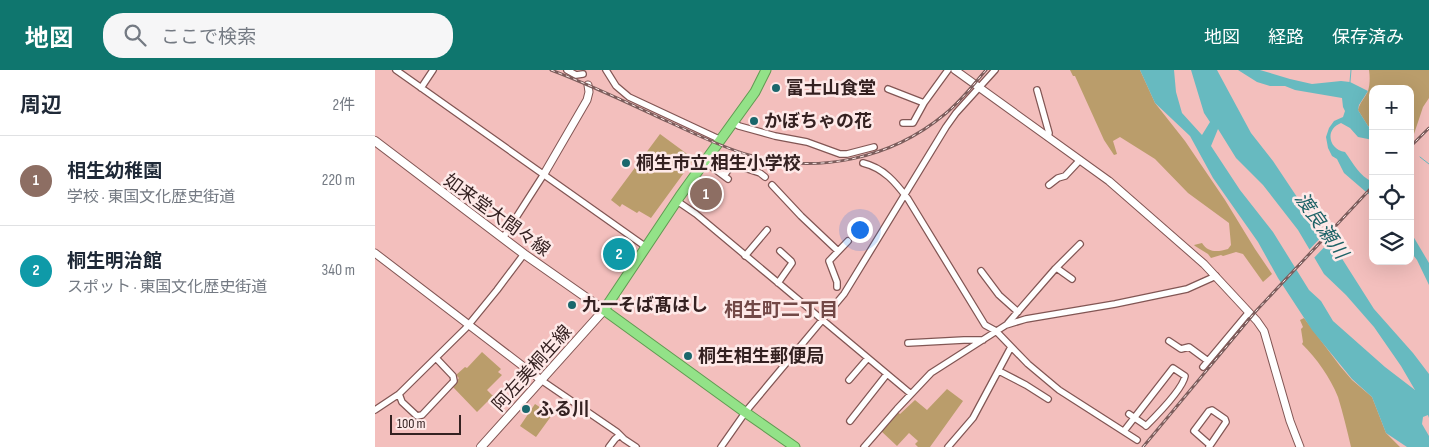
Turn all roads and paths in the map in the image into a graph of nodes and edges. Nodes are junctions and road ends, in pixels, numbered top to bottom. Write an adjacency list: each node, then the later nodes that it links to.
1 (396, 70): 11 (street)
2 (433, 70): 11 (street)
3 (567, 70): 9 (street)
4 (606, 70): 19 (street)
5 (766, 70): 16 (highway)
6 (948, 70): 15 (street)
7 (955, 70): 12 (street)
8 (995, 70): 12 (street)
9 (583, 72): 10 (street)
10 (588, 85): 25 (street)
11 (421, 88): 25 (street)
12 (979, 88): 18 (street); 29 (street)
13 (888, 89): 15 (street)
14 (1037, 90): 18 (street)
15 (924, 103): 17 (street)
16 (732, 122): 19 (highway); 21 (street)
17 (903, 123)
18 (1048, 137): 22 (street)
19 (719, 139): 23 (highway)
20 (375, 141): 32 (main road, 如来堂大間々線)
21 (874, 147)
22 (1080, 160): 28 (street); 43 (street)
23 (704, 162): 26 (street); 30 (highway)
24 (863, 163): 29 (street)
25 (544, 174): 32 (street); 35 (street)
26 (765, 177)
27 (772, 185): 37 (street)
28 (1049, 185)
29 (904, 195): 48 (street); 55 (street)
30 (677, 201): 35 (highway); 40 (street)
31 (767, 230): 40 (street)
32 (503, 238): 39 (main road, 如来堂大間々線)
33 (849, 241): 37 (street)
34 (1080, 244): 41 (street)
35 (646, 247): 49 (highway)
36 (780, 251): 46 (street)
37 (838, 251): 47 (street)
38 (375, 253): 53 (street)
39 (524, 254): 49 (main road, 如来堂大間々線); 53 (street)
40 (745, 256): 46 (street)
41 (1055, 269): 44 (street); 50 (street)
42 (981, 271): 50 (street)
43 (1216, 276): 51 (street); 54 (street)
44 (1072, 279)
45 (830, 281): 47 (street)
46 (777, 283): 52 (street)
47 (837, 287): 48 (street)
48 (844, 294): 52 (street)
49 (604, 310): 66 (main road, 阿左美桐生線); 72 (highway)
50 (1018, 312): 54 (street)
51 (1249, 312): 62 (street); 86 (street)
52 (822, 320): 61 (street); 72 (street)
53 (469, 325): 60 (street); 66 (street)
54 (1006, 325): 55 (street)
55 (996, 331): 56 (street); 59 (street)
56 (983, 340): 58 (street); 69 (street)
57 (1169, 341): 62 (street)
58 (908, 343)
59 (1011, 347): 64 (street); 75 (street)
60 (436, 358): 68 (street); 68 (street)
61 (868, 358): 65 (street); 67 (street)
62 (1208, 361): 63 (street)
63 (1203, 367)
64 (999, 371): 70 (street); 85 (street)
65 (887, 374): 69 (street); 74 (street)
66 (541, 380): 76 (street); 79 (main road, 阿左美桐生線)
67 (849, 380)
68 (399, 394): 71 (street)
69 (911, 394): 84 (street)
70 (1048, 400)
71 (375, 410)
72 (745, 412): 82 (street); 83 (highway)
73 (1131, 416): 73 (street); 75 (street)
74 (850, 421)
75 (1125, 431): 77 (street)
76 (620, 435): 80 (street); 81 (street)
77 (1137, 440)
78 (1209, 446): 78 (street)
79 (481, 447)
80 (609, 447)
81 (636, 447)
82 (721, 447)
83 (795, 447)
84 (864, 447)
85 (948, 447)
86 (1300, 447)

